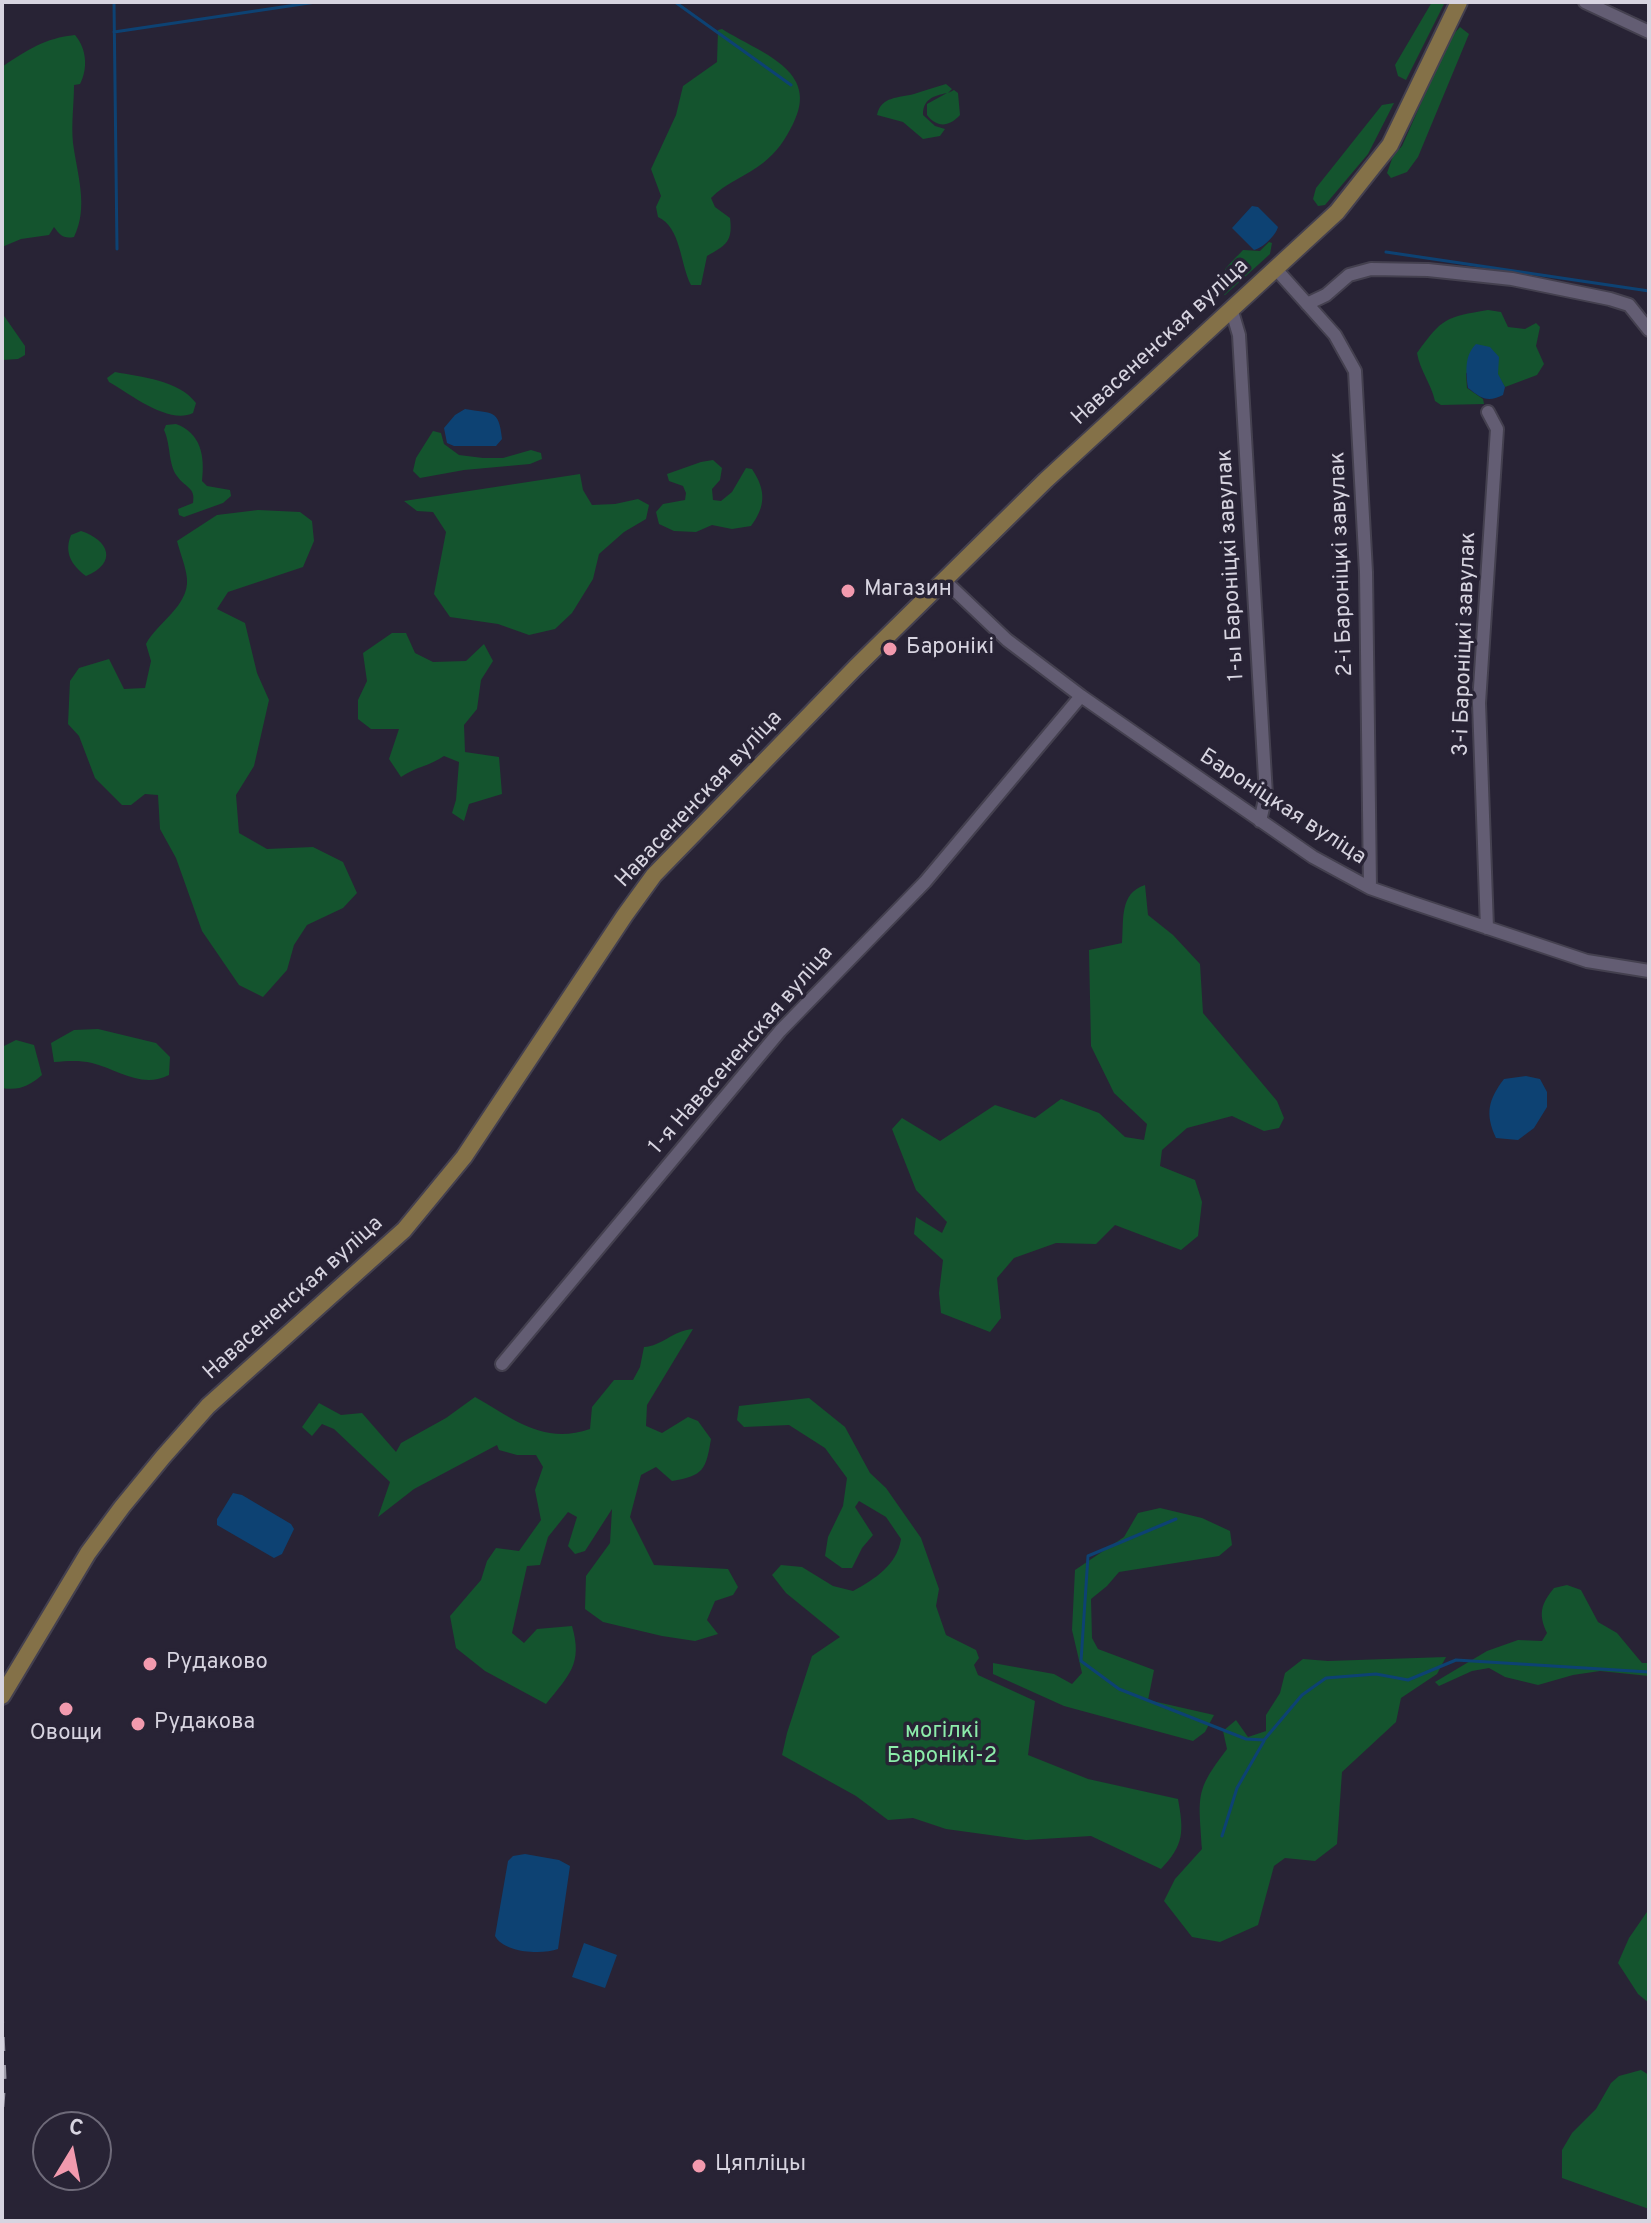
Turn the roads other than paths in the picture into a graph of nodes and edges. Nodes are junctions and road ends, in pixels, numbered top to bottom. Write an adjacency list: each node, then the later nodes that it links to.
1 (1459, 2): 4 (main road, Навасененская вуліца)
2 (1585, 2): 3 (street)
3 (1649, 32)
4 (1275, 268): 5 (street, 2-і Бароніцкі завулак); 6 (main road, Навасененская вуліца)
5 (1307, 304): 7 (street); 12 (street, 2-і Бароніцкі завулак)
6 (1231, 308): 9 (main road, Навасененская вуліца); 11 (street, 1-ы Бароніцкі завулак)
7 (1649, 330)
8 (1488, 412): 13 (street, 3-і Бароніцкі завулак)
9 (944, 580): 10 (street, Бароніцкая вуліца); 16 (main road, Навасененская вуліца)
10 (1081, 696): 11 (street, Бароніцкая вуліца); 15 (street, 1-я Навасененская вуліца)
11 (1260, 821): 12 (street, Бароніцкая вуліца)
12 (1370, 888): 13 (street, Бароніцкая вуліца)
13 (1487, 928): 14 (street, Бароніцкая вуліца)
14 (1649, 971)
15 (502, 1364)
16 (2, 1696)

